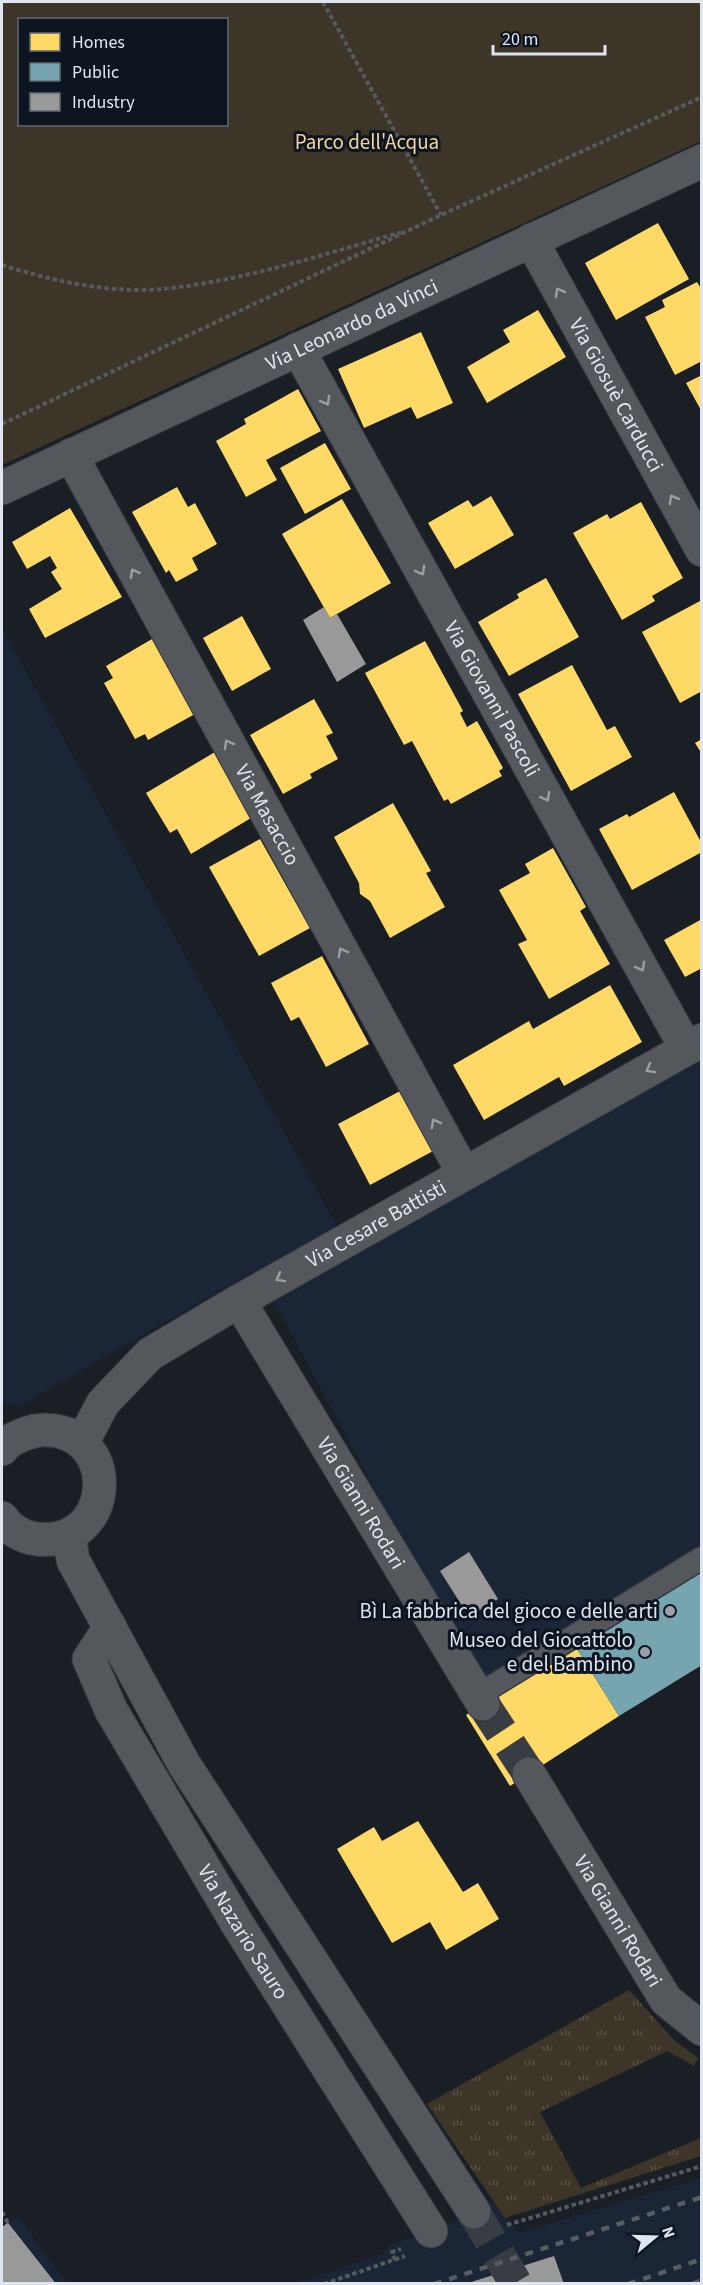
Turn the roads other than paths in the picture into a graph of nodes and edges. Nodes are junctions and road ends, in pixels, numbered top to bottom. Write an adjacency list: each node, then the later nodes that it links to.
1 (702, 161): 2 (street, Via Leonardo da Vinci)
2 (531, 240): 3 (street, Via Leonardo da Vinci); 6 (street, Via Giosuè Carducci, one-way to 2)
3 (298, 349): 4 (street, Via Leonardo da Vinci); 7 (street, Via Giovanni Pascoli, one-way to 7)
4 (71, 455): 5 (street, Via Leonardo da Vinci); 8 (street, Via Masaccio, one-way to 4)
5 (2, 488)
6 (702, 550)
7 (694, 1044): 8 (street, Via Cesare Battisti, one-way to 8)
8 (464, 1174): 9 (street, Via Cesare Battisti, one-way to 9)
9 (239, 1301): 11 (street, Via Cesare Battisti); 16 (street, Via Gianni Rodari)
10 (3, 1443): 11 (street)
11 (82, 1443): 13 (street)
12 (2, 1518): 13 (street)
13 (69, 1535): 15 (street, Via Nazario Sauro)
14 (702, 1558): 16 (lane)
15 (110, 1627): 19 (street, Via Nazario Sauro); 20 (street, Via Nazario Sauro)
16 (481, 1699)
17 (529, 1774): 18 (street, Via Gianni Rodari)
18 (702, 2029)
19 (487, 2220)
20 (431, 2231)

